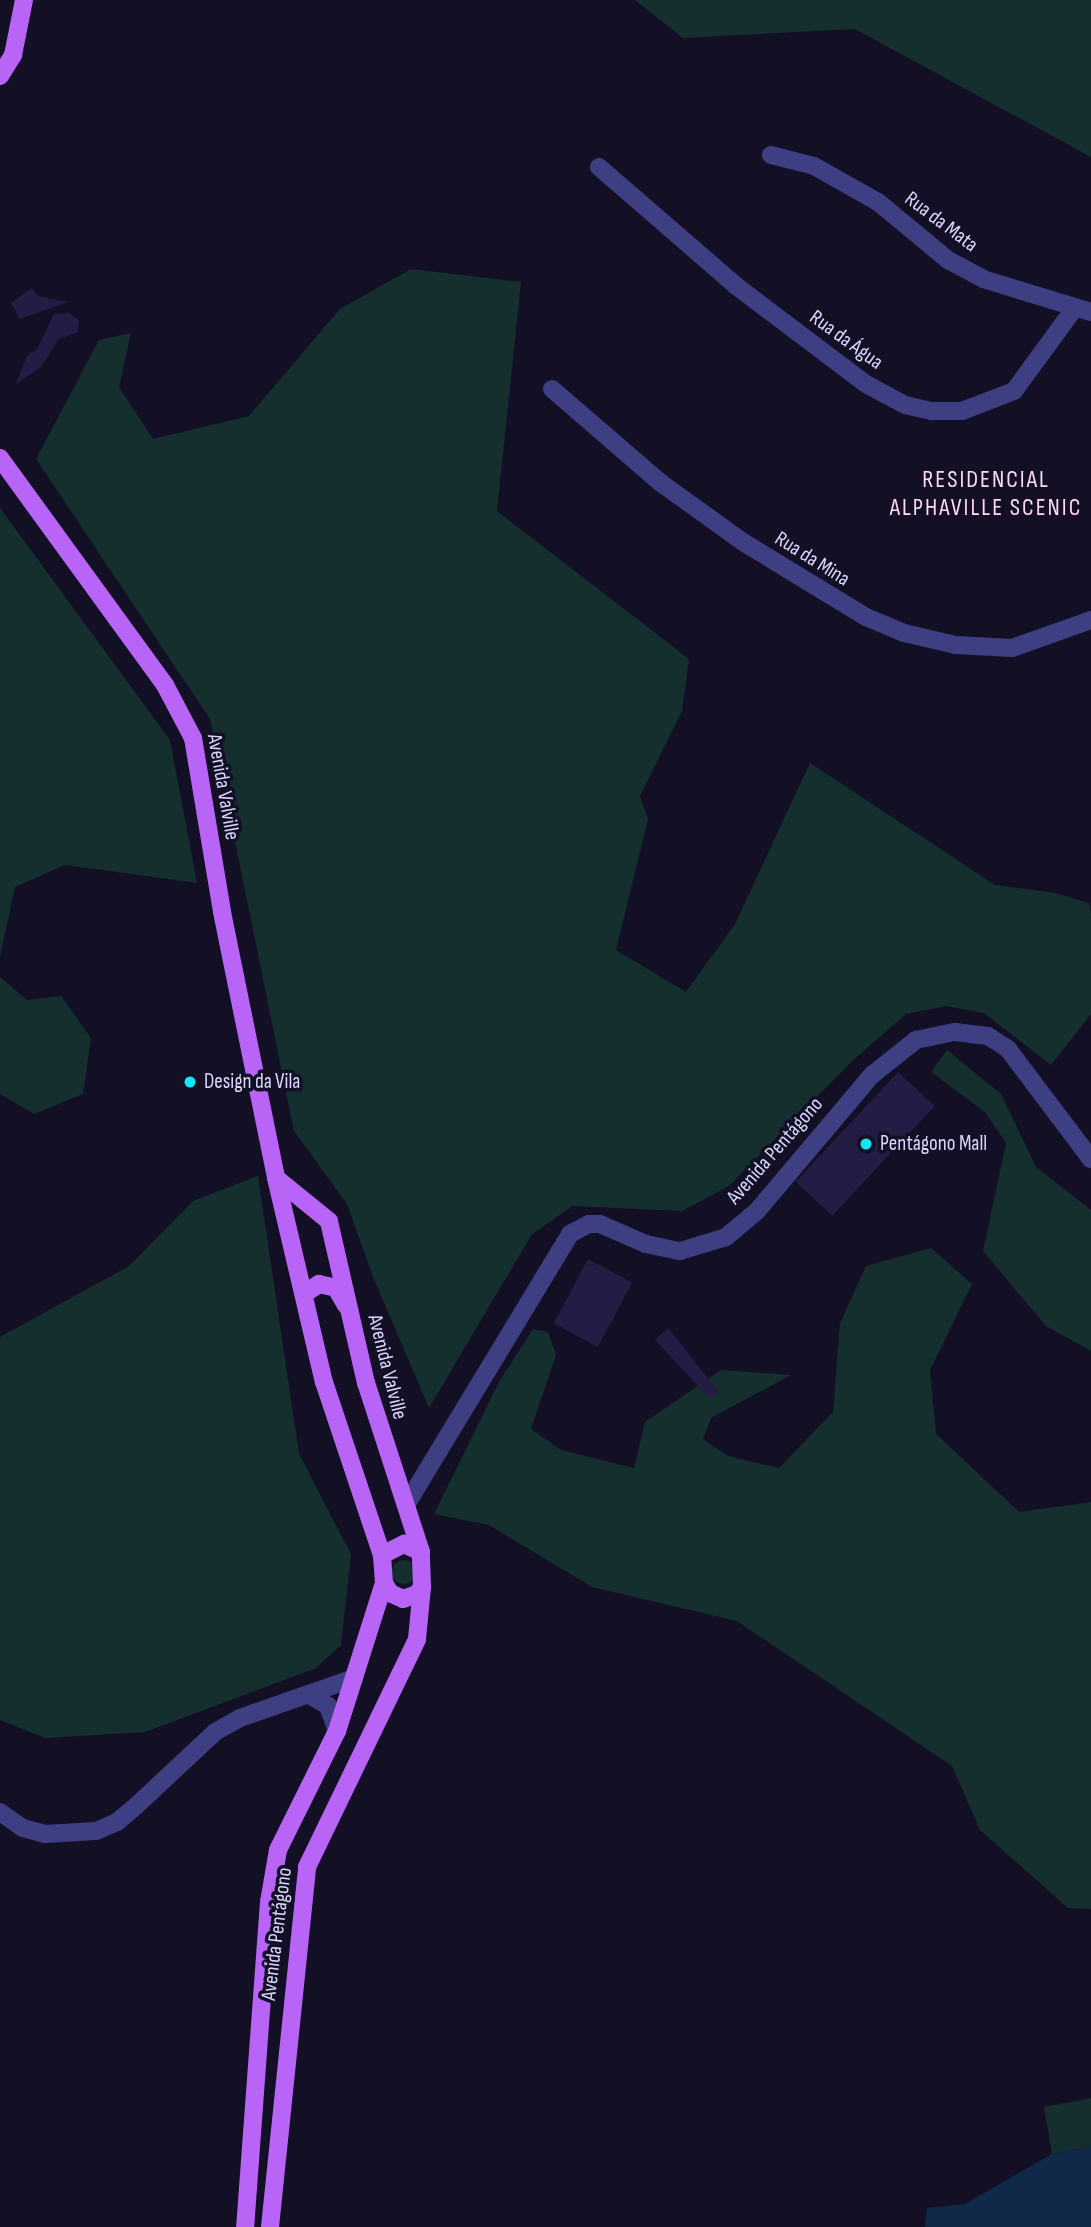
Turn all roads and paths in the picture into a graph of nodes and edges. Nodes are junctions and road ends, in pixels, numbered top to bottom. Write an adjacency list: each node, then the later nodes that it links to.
1 (24, 0): 2 (main road)
2 (0, 76)
3 (771, 155): 5 (street, Rua da Mata)
4 (599, 167): 5 (street, Rua da Água)
5 (1082, 310)
6 (552, 389): 8 (street, Rua da Mina)
7 (0, 458): 10 (main road, Avenida Valville)
8 (1091, 620)
9 (1091, 1159): 13 (street, Avenida Pentágono)
10 (276, 1178): 11 (main road, Avenida Valville); 12 (main road, Avenida Valville)
11 (304, 1294): 12 (main road); 15 (main road, Avenida Valville)
12 (349, 1311): 13 (main road, Avenida Valville)
13 (407, 1505): 14 (main road, Avenida Valville)
14 (421, 1552): 15 (main road); 17 (main road, Avenida Valville)
15 (382, 1555): 16 (main road, Avenida Valville)
16 (384, 1583): 17 (main road); 18 (main road, Avenida Pentágono)
17 (422, 1587): 23 (main road, Avenida Pentágono)
18 (354, 1678): 19 (street); 20 (main road, Avenida Pentágono)
19 (311, 1696): 20 (street); 21 (street)
20 (337, 1731): 22 (main road, Avenida Pentágono)
21 (0, 1812)
22 (245, 2227)
23 (270, 2227)

